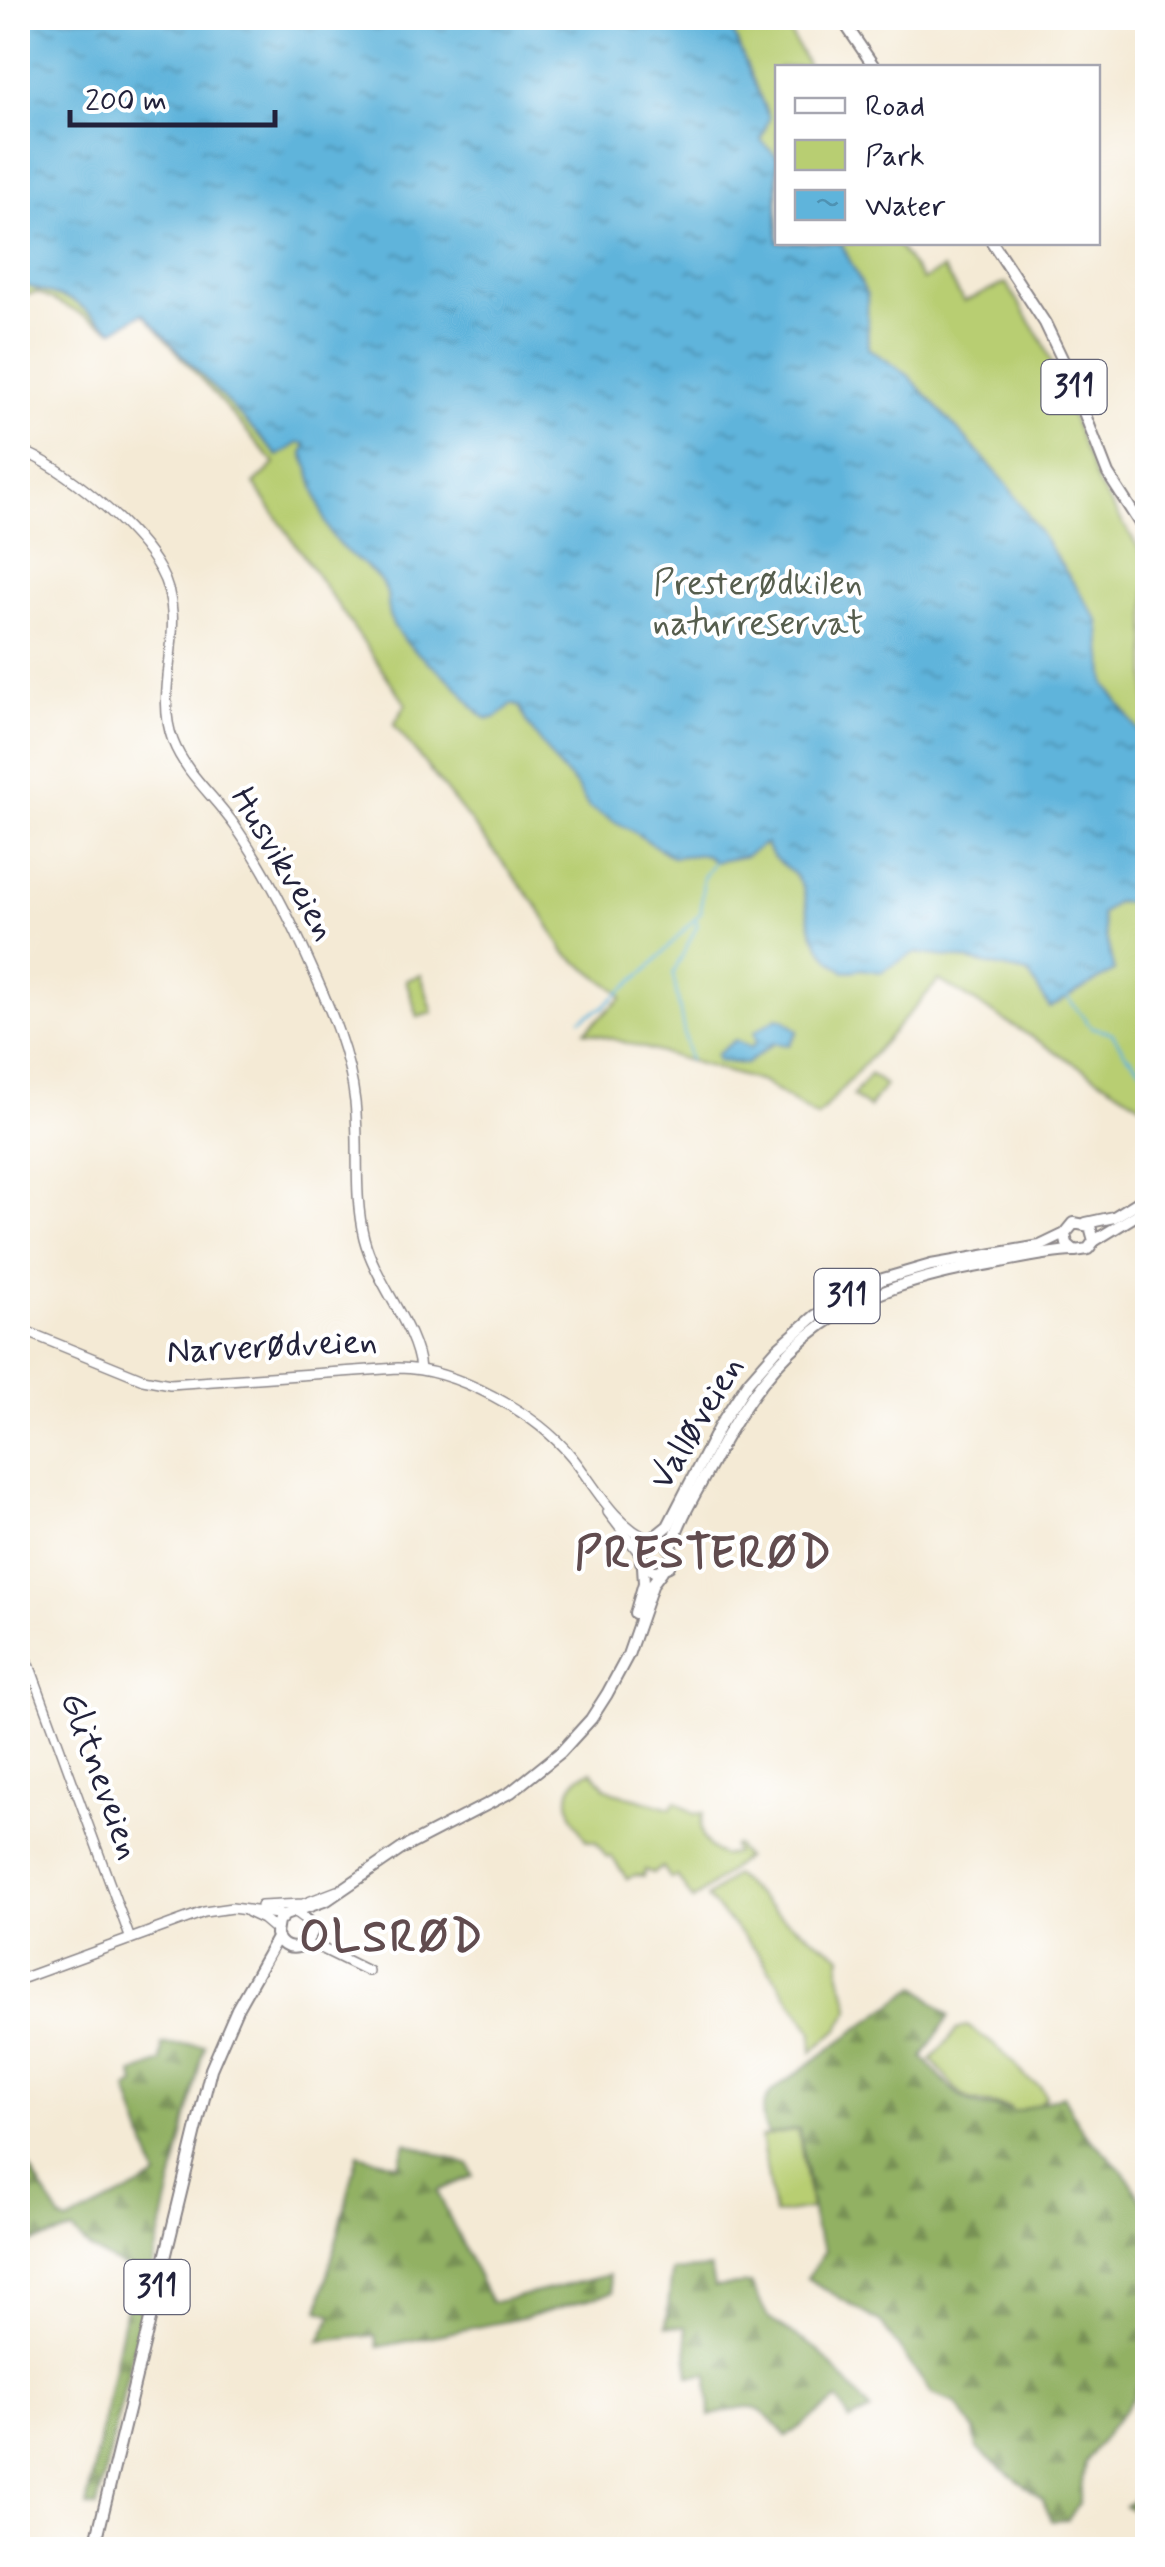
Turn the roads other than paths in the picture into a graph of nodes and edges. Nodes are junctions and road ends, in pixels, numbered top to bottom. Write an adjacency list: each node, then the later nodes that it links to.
1 (841, 18): 2 (main road)
2 (873, 65)
3 (994, 245): 5 (main road, 311)
4 (18, 449): 13 (main road, Husvikveien)
5 (1148, 536)
6 (1148, 1196): 8 (main road, Valløveien / 311)
7 (1148, 1208): 10 (main road, Valløveien / 311)
8 (1086, 1223): 9 (main road, Valløveien / 311); 10 (main road)
9 (1065, 1234): 11 (main road); 15 (main road, Valløveien / 311)
10 (1094, 1241): 11 (main road, Valløveien / 311)
11 (1075, 1251): 16 (main road, Valløveien / 311)
12 (18, 1328): 13 (main road, Narverødveien)
13 (420, 1369): 14 (main road, Narverødveien)
14 (600, 1496): 15 (main road); 17 (main road)
15 (653, 1539): 16 (main road); 17 (main road, 311)
16 (671, 1548): 18 (main road, 311)
17 (641, 1560): 18 (main road); 20 (main road, 311)
18 (662, 1571): 20 (main road, 311)
19 (18, 1633): 27 (street, Glitneveien)
20 (620, 1668): 21 (main road, 311)
21 (340, 1890): 22 (main road, 311); 23 (main road)
22 (328, 1900): 24 (main road, 311); 25 (main road, 311)
23 (237, 1909): 24 (main road); 26 (main road); 27 (main road)
24 (292, 1914): 25 (main road); 26 (main road, 311)
25 (311, 1930): 28 (main road, 311); 28 (main road)
26 (276, 1934): 29 (main road); 30 (main road, 311)
27 (130, 1938): 31 (main road)
28 (304, 1946): 29 (main road)
29 (290, 1948): 30 (main road, 311)
30 (256, 1978): 32 (main road, 311)
31 (18, 1980)
32 (94, 2550)

